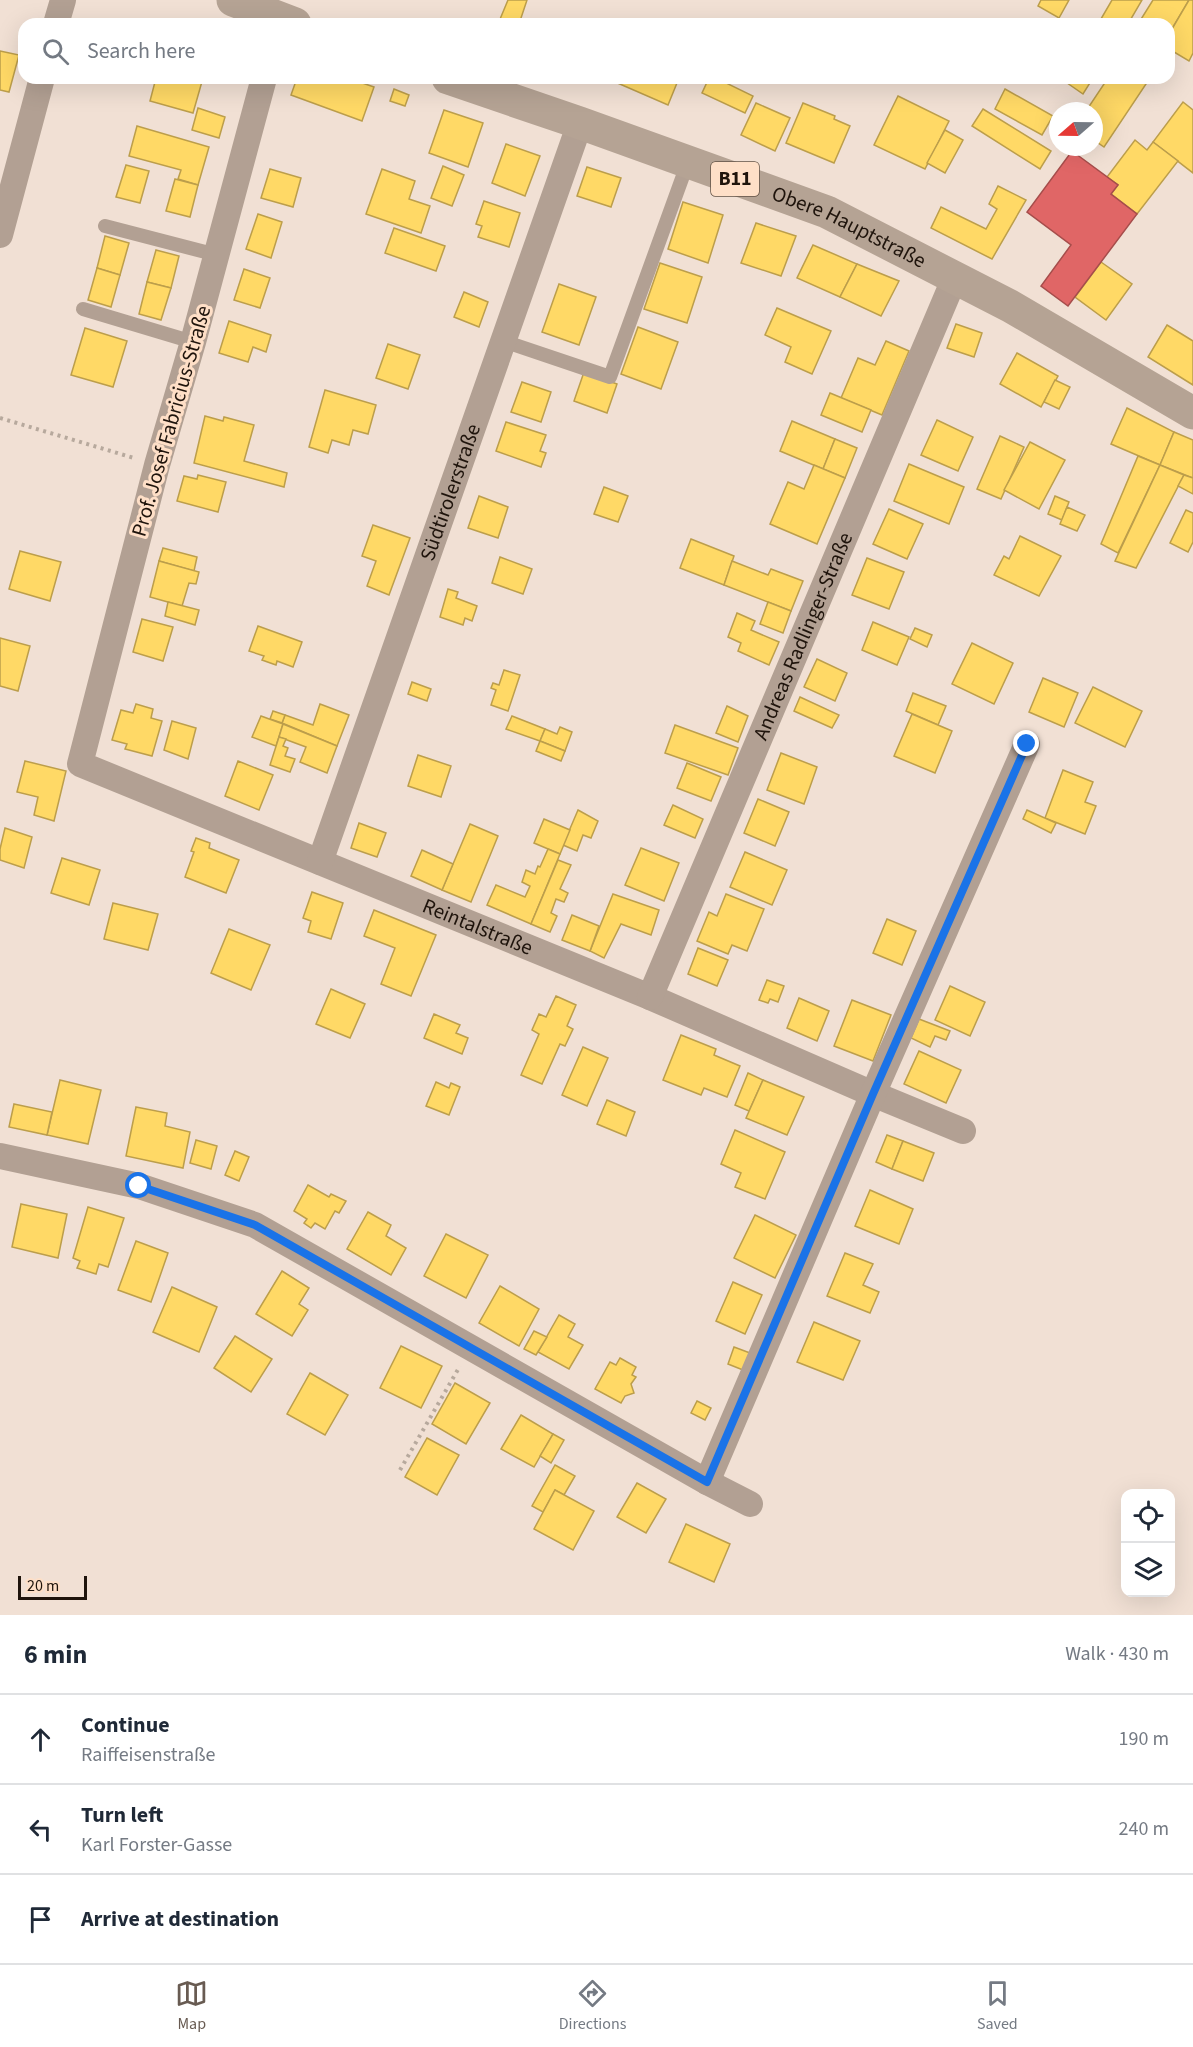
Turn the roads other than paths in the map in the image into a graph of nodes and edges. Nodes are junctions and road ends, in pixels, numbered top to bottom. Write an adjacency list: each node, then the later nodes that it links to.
1 (63, 0): 3 (street)
2 (233, 0): 4 (main road)
3 (58, 18)
4 (276, 18)
5 (40, 84): 11 (street)
6 (262, 84): 12 (street, Prof. Josef Fabricius-Straße)
7 (466, 84): 8 (main road, Obere Hauptstraße / B11)
8 (580, 123): 9 (main road, Obere Hauptstraße / B11); 15 (street, Südtirolerstraße)
9 (688, 162): 13 (main road, Obere Hauptstraße / B11); 15 (lane)
10 (105, 226): 12 (lane)
11 (0, 236)
12 (217, 255): 16 (street, Prof. Josef Fabricius-Straße)
13 (955, 277): 17 (main road, Obere Hauptstraße / B11); 21 (street, Andreas Radlinger-Straße)
14 (83, 309): 16 (lane)
15 (503, 341): 20 (street, Südtirolerstraße)
16 (193, 342): 19 (street, Prof. Josef Fabricius-Straße)
17 (1193, 413)
18 (1027, 744): 22 (street)
19 (80, 764): 20 (street, Reintalstraße)
20 (320, 861): 21 (street, Reintalstraße)
21 (650, 997): 22 (street, Reintalstraße)
22 (873, 1094): 23 (street, Reintalstraße); 25 (street)
23 (963, 1131)
24 (0, 1156): 25 (street)
25 (707, 1482): 26 (street)
26 (750, 1504)

